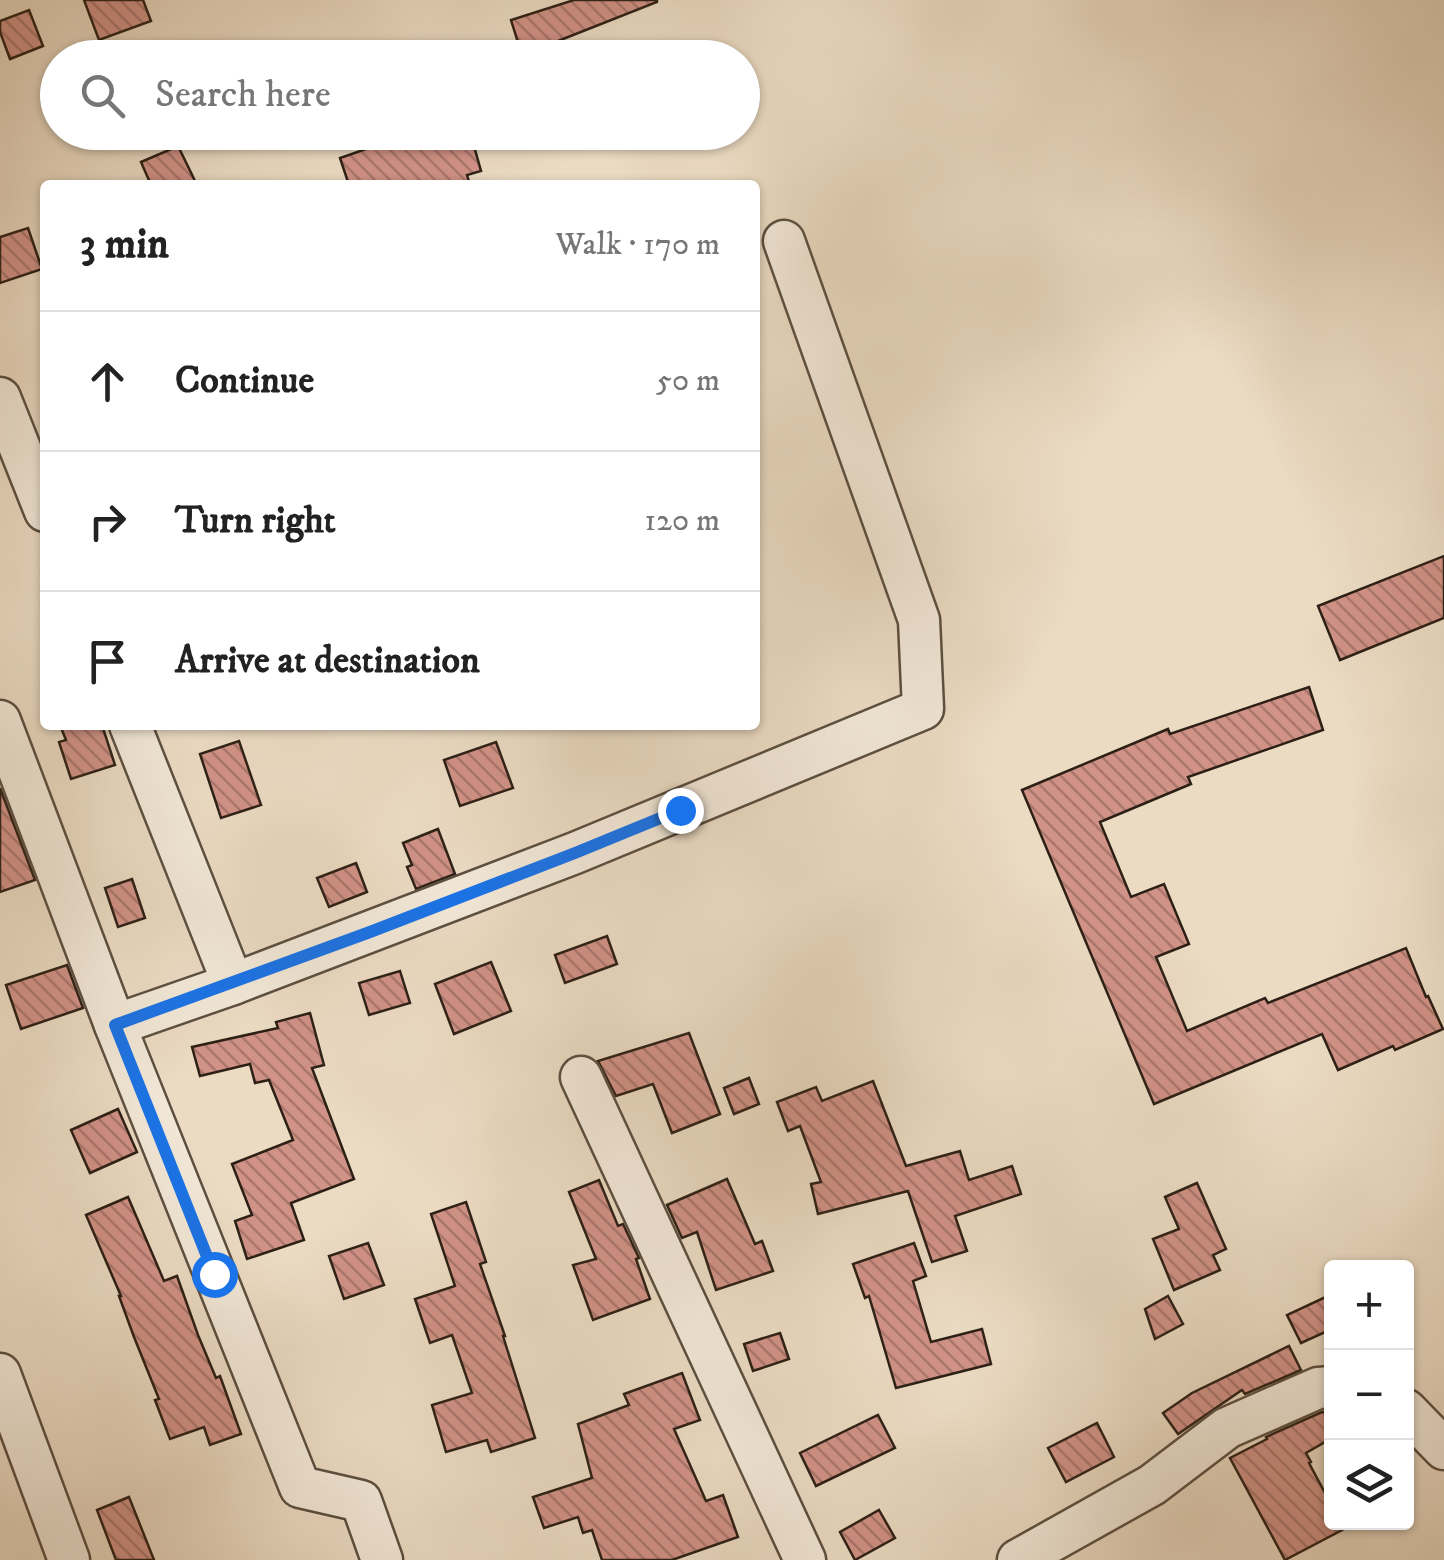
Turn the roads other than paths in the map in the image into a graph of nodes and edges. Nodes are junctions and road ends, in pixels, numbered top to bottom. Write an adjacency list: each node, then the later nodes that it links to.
1 (784, 241): 6 (street)
2 (0, 398): 3 (street)
3 (40, 498)
4 (0, 722): 7 (street)
5 (132, 730): 6 (street)
6 (233, 984): 7 (street)
7 (115, 1025): 14 (street)
8 (581, 1078): 15 (street)
9 (0, 1374): 13 (street)
10 (1324, 1388): 16 (street)
11 (1414, 1418): 12 (street)
12 (1444, 1449)
13 (69, 1560)
14 (382, 1560)
15 (805, 1560)
16 (1018, 1560)

